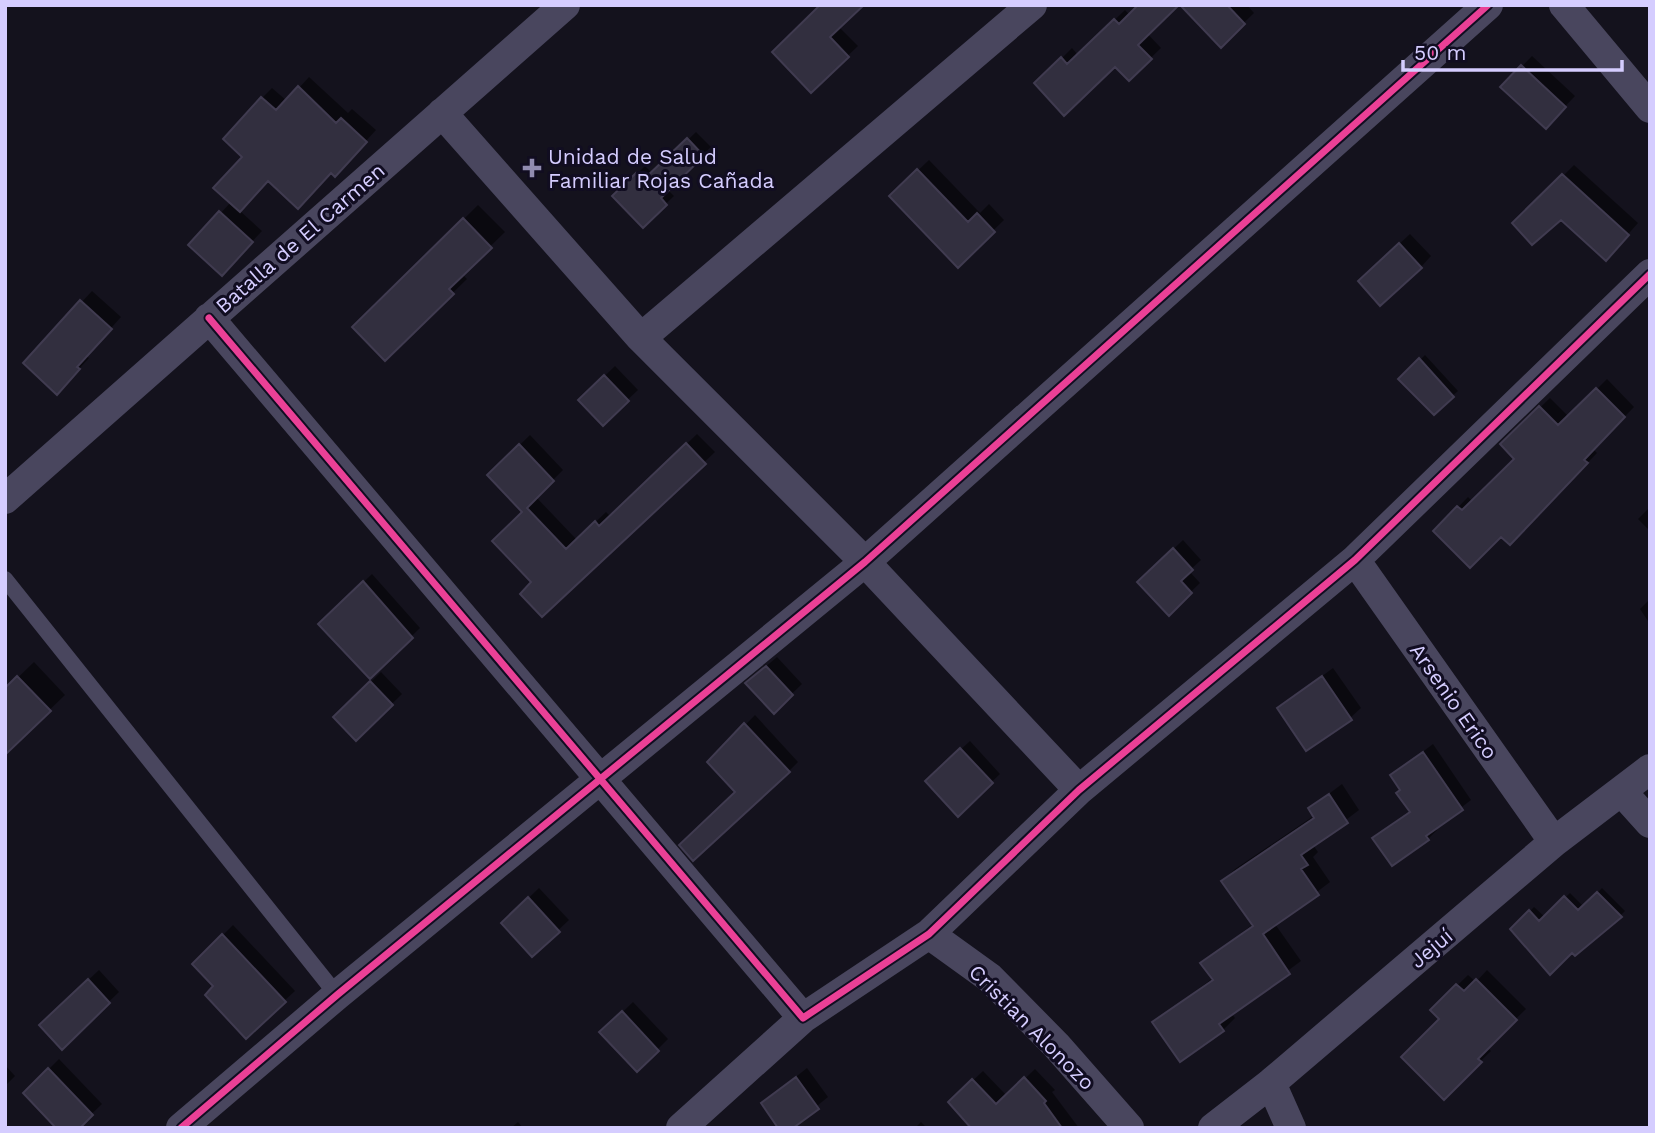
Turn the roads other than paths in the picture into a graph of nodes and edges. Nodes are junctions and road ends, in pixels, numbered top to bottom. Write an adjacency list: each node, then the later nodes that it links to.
1 (565, 5): 6 (street, Batalla de El Carmen)
2 (1032, 5): 9 (street)
3 (1488, 5): 12 (street)
4 (1564, 5): 5 (street)
5 (1650, 108)
6 (442, 113): 8 (street, Batalla de El Carmen); 9 (street)
7 (1650, 274): 11 (street)
8 (209, 318): 10 (street, Batalla de El Carmen); 15 (street)
9 (641, 338): 12 (street)
10 (5, 499)
11 (1354, 560): 16 (street); 19 (street, Arsenio Erico)
12 (865, 562): 15 (street); 16 (street)
13 (5, 579): 21 (lane)
14 (1650, 769): 17 (street, Jejuí)
15 (601, 779): 21 (street); 22 (street)
16 (1079, 790): 20 (street)
17 (1623, 793): 18 (street); 19 (street, Jejuí)
18 (1650, 823)
19 (1554, 842): 23 (street, Jejuí)
20 (929, 934): 22 (street); 27 (street, Cristian Alonozo)
21 (337, 995): 25 (street)
22 (803, 1018): 26 (street)
23 (1271, 1083): 24 (street, Jejuí); 28 (street)
24 (1217, 1127)
25 (180, 1128)
26 (681, 1128)
27 (1129, 1128)
28 (1290, 1128)

